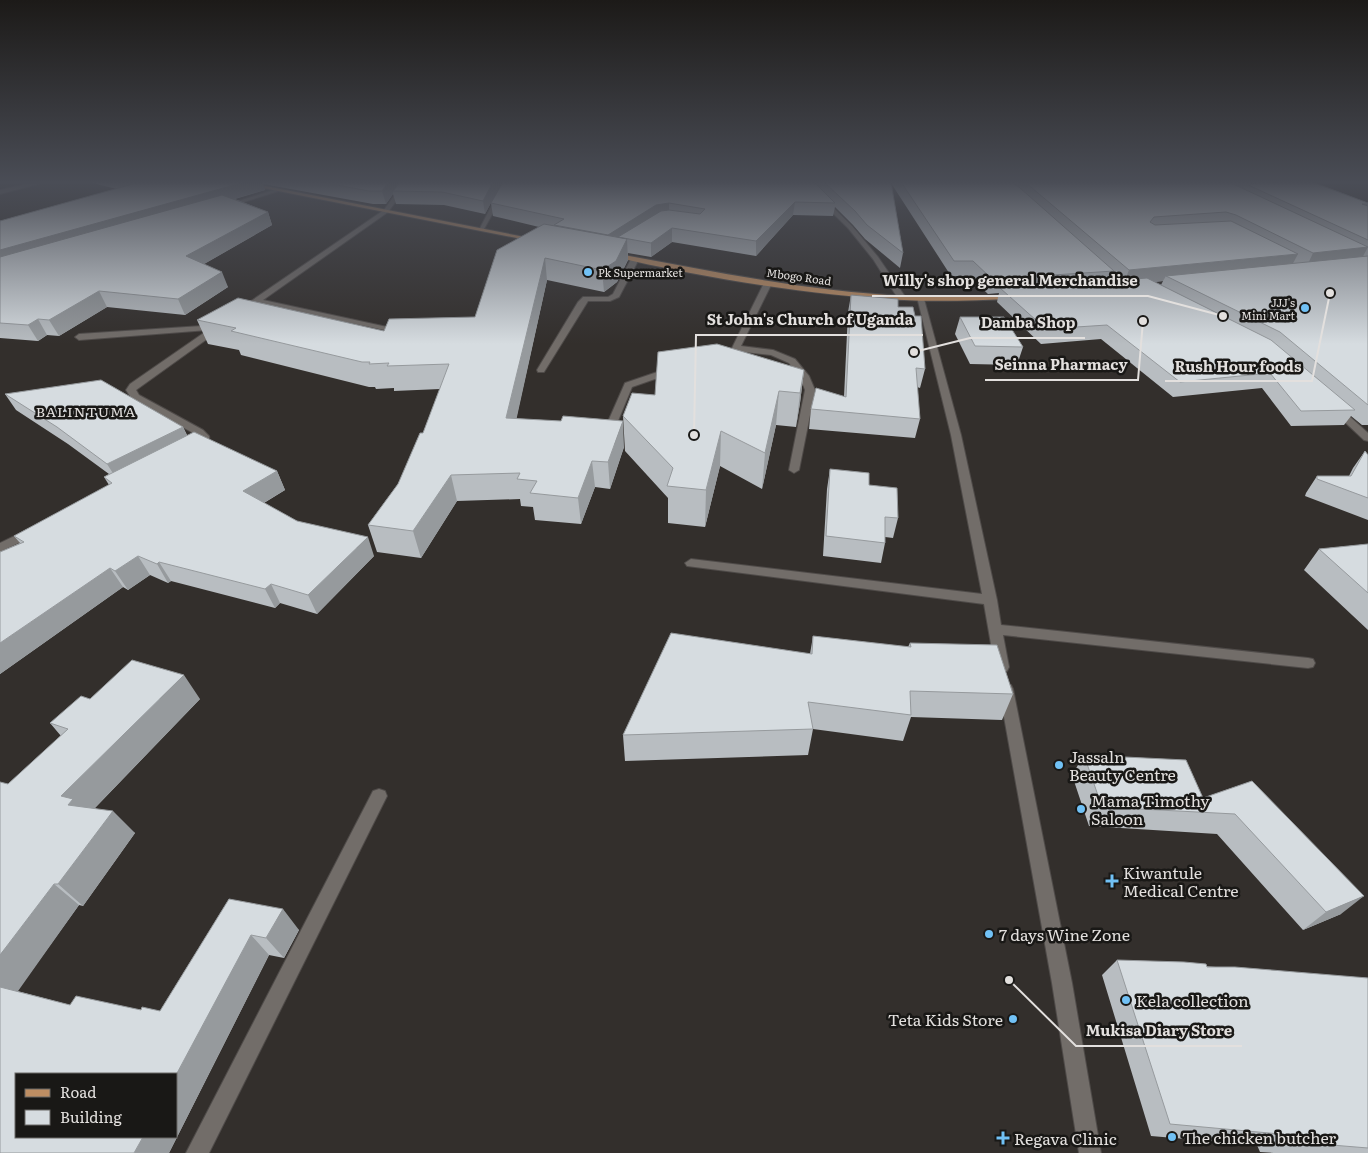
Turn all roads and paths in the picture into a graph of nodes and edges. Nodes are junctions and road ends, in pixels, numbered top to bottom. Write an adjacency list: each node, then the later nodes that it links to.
1 (350, 236): 12 (street)
2 (517, 236): 4 (main road)
3 (857, 236): 10 (street)
4 (549, 242)
5 (615, 249): 6 (street)
6 (607, 254): 7 (main road, Mbogo Road)
7 (636, 259): 8 (main road, Mbogo Road); 17 (street)
8 (768, 283): 10 (main road, Mbogo Road); 22 (street)
9 (1028, 296): 11 (main road, Mbogo Road)
10 (902, 298): 11 (main road, Mbogo Road)
11 (920, 299): 26 (street)
12 (256, 301): 13 (street); 14 (street)
13 (234, 316)
14 (410, 334)
15 (79, 337): 21 (street)
16 (682, 366): 19 (street)
17 (541, 370)
18 (1325, 400): 20 (street)
19 (608, 433)
20 (1368, 438)
21 (190, 453)
22 (794, 470)
23 (42, 526): 24 (street)
24 (0, 548)
25 (691, 563): 26 (street)
26 (990, 600): 27 (street)
27 (995, 628): 28 (street); 31 (street)
28 (1308, 664)
29 (379, 796): 30 (street)
30 (197, 1153)
31 (1090, 1153)

